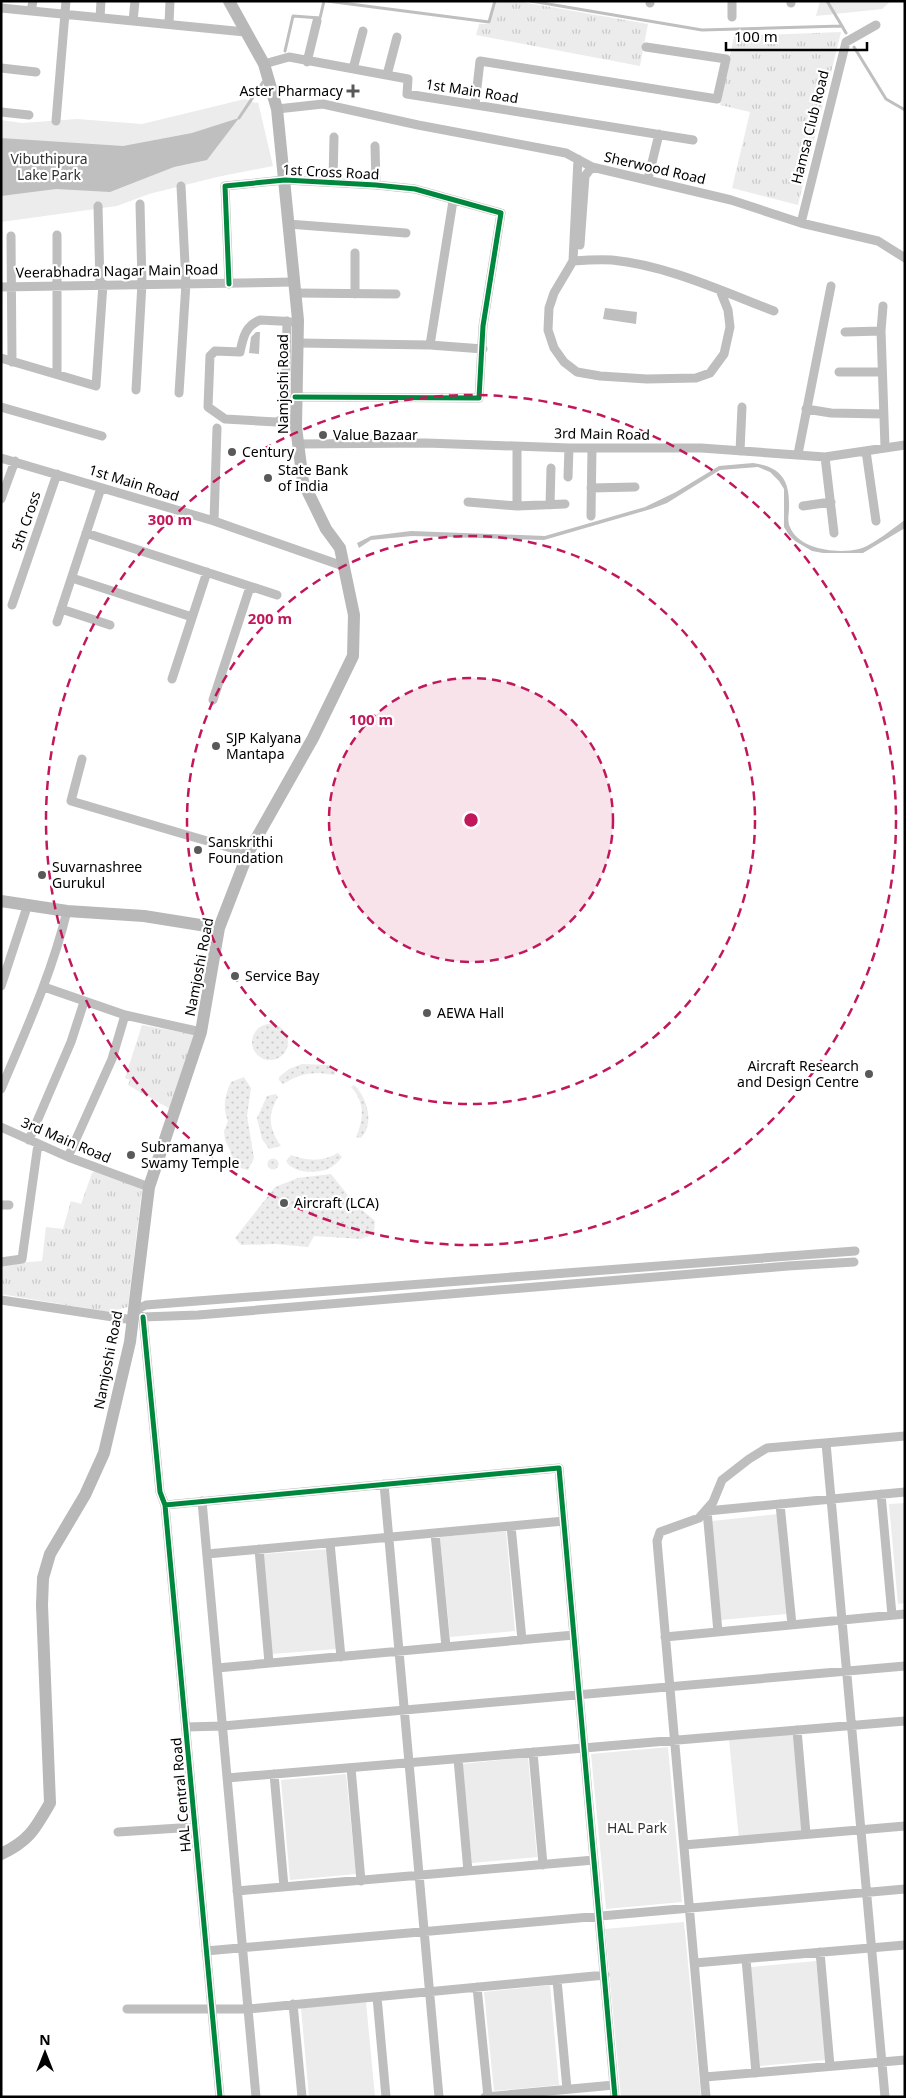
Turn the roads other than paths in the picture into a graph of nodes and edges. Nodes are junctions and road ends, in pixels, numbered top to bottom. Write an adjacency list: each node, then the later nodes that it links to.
1 (33, 1): 9 (street)
2 (66, 1): 10 (street)
3 (101, 1): 12 (street)
4 (135, 1): 13 (street)
5 (170, 1): 15 (street)
6 (229, 1): 18 (main road, Namjoshi Road)
7 (732, 1): 11 (street)
8 (1, 8): 9 (street)
9 (31, 11): 10 (street)
10 (65, 15): 12 (street); 31 (street)
11 (732, 17)
12 (100, 18): 13 (street)
13 (133, 21): 15 (street)
14 (317, 21): 21 (street)
15 (169, 24): 18 (street)
16 (876, 25): 46 (street, Hamsa Club Road)
17 (363, 31): 24 (street)
18 (246, 32): 22 (main road, Namjoshi Road)
19 (396, 37): 26 (street)
20 (646, 47): 27 (street)
21 (307, 62): 22 (street, 1st Main Road); 24 (street, 1st Main Road)
22 (264, 64): 28 (main road, Namjoshi Road)
23 (1, 68): 25 (street)
24 (354, 69): 26 (street, 1st Main Road)
25 (36, 72)
26 (387, 74): 27 (street, 1st Main Road)
27 (474, 105): 32 (street, 1st Main Road)
28 (277, 108): 36 (street, Sherwood Road); 38 (main road, Namjoshi Road)
29 (1, 112): 30 (street)
30 (29, 115)
31 (56, 121)
32 (659, 134): 34 (street, 1st Main Road); 39 (street)
33 (334, 137): 40 (street)
34 (693, 140)
35 (375, 146): 41 (street)
36 (578, 159): 37 (street, Sherwood Road); 53 (street)
37 (592, 167): 39 (street, Sherwood Road); 53 (street)
38 (285, 180): 40 (street, 1st Cross Road); 47 (main road, Namjoshi Road); 57 (street, 1st Cross Road)
39 (648, 180): 46 (street, Sherwood Road)
40 (333, 181): 41 (street, 1st Cross Road)
41 (376, 185): 43 (street, 1st Cross Road)
42 (181, 186): 55 (street)
43 (454, 201): 72 (street); 73 (street, 1st Cross Road)
44 (140, 204): 54 (street)
45 (98, 206): 56 (street)
46 (801, 223): 52 (street, Sherwood Road)
47 (288, 224): 48 (street); 62 (main road, Namjoshi Road)
48 (406, 233)
49 (57, 235): 58 (street)
50 (11, 236): 59 (street)
51 (356, 253): 64 (street)
52 (905, 258)
53 (576, 261): 63 (street); 63 (street)
54 (142, 283): 55 (street, Veerabhadra Nagar Main Road); 56 (street, Veerabhadra Nagar Main Road); 79 (street)
55 (186, 283): 57 (street, Veerabhadra Nagar Main Road); 80 (street)
56 (101, 284): 58 (street, Veerabhadra Nagar Main Road); 78 (street)
57 (229, 284): 62 (street, Veerabhadra Nagar Main Road)
58 (57, 285): 59 (street, Veerabhadra Nagar Main Road); 78 (street)
59 (13, 286): 61 (street, Veerabhadra Nagar Main Road); 75 (street)
60 (831, 286): 84 (street)
61 (1, 287)
62 (294, 287): 64 (street, Veerabhadra Nagar Main Road); 68 (main road, Namjoshi Road)
63 (720, 290): 67 (street)
64 (355, 294): 65 (street, Veerabhadra Nagar Main Road)
65 (396, 294)
66 (883, 306): 69 (street)
67 (774, 311)
68 (292, 321): 71 (main road, Namjoshi Road); 86 (street); 86 (street)
69 (881, 331): 70 (street); 77 (street)
70 (845, 332)
71 (298, 343): 72 (street); 81 (main road, Namjoshi Road)
72 (430, 345): 73 (street)
73 (482, 350): 81 (street)
74 (1, 358): 75 (street)
75 (12, 362): 78 (street)
76 (839, 372): 77 (street)
77 (882, 372): 85 (street)
78 (57, 374)
79 (136, 390)
80 (179, 393)
81 (295, 397): 86 (main road, Namjoshi Road)
82 (1, 407): 88 (street)
83 (742, 408): 95 (street)
84 (806, 409): 85 (street); 97 (street)
85 (883, 414): 94 (street)
86 (290, 418): 89 (main road, Namjoshi Road)
87 (217, 428): 115 (street)
88 (102, 436)
89 (298, 444): 91 (street, 3rd Main Road); 119 (main road, Namjoshi Road)
90 (905, 444): 94 (street, 3rd Main Road)
91 (517, 446): 92 (street, 3rd Main Road); 112 (street)
92 (569, 448): 93 (street, 3rd Main Road); 103 (street)
93 (592, 448): 95 (street, 3rd Main Road); 105 (street)
94 (885, 448): 96 (street, 3rd Main Road)
95 (740, 451): 97 (street, 3rd Main Road)
96 (866, 451): 98 (street, 3rd Main Road); 116 (street)
97 (798, 454): 98 (street, 3rd Main Road)
98 (825, 457): 109 (street)
99 (1, 458): 100 (street, 1st Main Road)
100 (15, 461): 102 (street, 1st Main Road); 107 (street)
101 (551, 468): 111 (street)
102 (57, 474): 104 (street, 1st Main Road); 124 (street, 5th Cross)
103 (568, 477)
104 (101, 488): 115 (street, 1st Main Road); 117 (street)
105 (592, 488): 106 (street); 114 (street)
106 (635, 488)
107 (1, 499)
108 (468, 502): 112 (street)
109 (831, 502): 113 (street); 118 (street)
110 (565, 504): 111 (street)
111 (550, 505): 112 (street)
112 (517, 506)
113 (803, 506)
114 (591, 516)
115 (214, 521): 119 (street, 1st Main Road)
116 (876, 521)
117 (86, 533): 120 (street); 121 (street)
118 (834, 533)
119 (343, 566): 132 (main road, Namjoshi Road)
120 (207, 572): 122 (street); 126 (street)
121 (72, 578): 125 (street); 126 (street)
122 (250, 587): 123 (street); 130 (street)
123 (277, 595)
124 (12, 605)
125 (61, 609): 127 (street); 128 (street)
126 (192, 617): 129 (street)
127 (57, 622)
128 (110, 625)
129 (172, 679)
130 (213, 700)
131 (82, 759): 132 (street)
132 (248, 853): 136 (main road, Namjoshi Road)
133 (1, 901): 134 (main road)
134 (28, 904): 135 (main road); 137 (street)
135 (67, 911): 136 (main road); 138 (street)
136 (219, 928): 141 (main road, Namjoshi Road)
137 (1, 986)
138 (44, 987): 139 (street); 142 (street)
139 (84, 1002): 140 (street); 144 (street)
140 (125, 1015): 141 (street); 146 (street)
141 (201, 1032): 147 (main road, Namjoshi Road)
142 (1, 1089)
143 (1, 1127): 144 (street, 3rd Main Road)
144 (29, 1140): 145 (street, 3rd Main Road)
145 (38, 1144): 146 (street, 3rd Main Road); 149 (street)
146 (68, 1157): 147 (street, 3rd Main Road)
147 (149, 1188): 152 (main road, Namjoshi Road)
148 (855, 1251): 152 (street)
149 (1, 1262)
150 (854, 1262): 152 (street)
151 (1, 1300): 152 (street)
152 (136, 1316): 161 (street, HAL Central Road); 207 (main road, Namjoshi Road)
153 (905, 1436): 154 (street)
154 (826, 1443): 158 (street); 162 (street)
155 (384, 1484): 159 (street); 163 (street); 166 (street)
156 (905, 1492): 157 (street)
157 (881, 1494): 158 (street); 171 (street)
158 (831, 1499): 160 (street); 172 (street)
159 (202, 1501): 161 (street); 169 (street)
160 (780, 1504): 162 (street); 173 (street)
161 (165, 1505): 191 (street, HAL Central Road)
162 (706, 1511): 174 (street); 176 (street)
163 (564, 1521): 164 (street); 175 (street)
164 (511, 1526): 165 (street); 177 (street)
165 (435, 1533): 166 (street); 178 (street)
166 (388, 1538): 167 (street); 179 (street)
167 (330, 1543): 168 (street); 180 (street)
168 (259, 1550): 169 (street); 181 (street)
169 (207, 1554): 183 (street)
170 (905, 1614): 171 (street)
171 (892, 1615): 172 (street)
172 (842, 1620): 173 (street); 184 (street)
173 (792, 1625): 174 (street)
174 (718, 1632): 176 (street)
175 (574, 1635): 177 (street); 186 (street)
176 (665, 1637): 185 (street)
177 (522, 1640): 178 (street)
178 (446, 1647): 179 (street)
179 (399, 1652): 180 (street); 187 (street)
180 (341, 1657): 181 (street)
181 (269, 1663): 183 (street)
182 (905, 1666): 184 (street)
183 (217, 1668): 190 (street)
184 (847, 1671): 185 (street); 189 (street)
185 (670, 1686): 186 (street); 193 (street)
186 (579, 1694): 187 (street); 194 (street)
187 (404, 1710): 190 (street); 197 (street)
188 (905, 1720): 189 (street)
189 (852, 1725): 192 (street); 203 (street)
190 (223, 1726): 191 (street); 200 (street)
191 (186, 1727): 202 (street, HAL Central Road)
192 (797, 1730): 193 (street); 205 (street)
193 (674, 1740): 194 (street); 206 (street)
194 (584, 1748): 195 (street); 208 (street)
195 (533, 1752): 196 (street); 209 (street)
196 (458, 1758): 197 (street); 210 (street)
197 (409, 1763): 198 (street); 211 (street)
198 (351, 1768): 199 (street); 212 (street)
199 (274, 1774): 200 (street); 213 (street)
200 (227, 1778): 215 (street)
201 (905, 1826): 203 (street)
202 (195, 1827): 204 (street); 223 (street, HAL Central Road)
203 (861, 1830): 205 (street); 216 (street)
204 (118, 1832)
205 (806, 1834): 206 (street)
206 (684, 1845): 217 (street)
207 (1, 1854)
208 (594, 1860): 209 (street); 218 (street)
209 (543, 1865): 210 (street)
210 (468, 1871): 211 (street)
211 (419, 1876): 212 (street); 219 (street)
212 (361, 1881): 213 (street)
213 (284, 1887): 215 (street)
214 (905, 1889): 216 (street)
215 (238, 1891): 221 (street)
216 (867, 1893): 217 (street); 222 (street)
217 (690, 1909): 218 (street); 226 (street)
218 (599, 1917): 219 (street); 227 (street)
219 (424, 1932): 221 (street); 230 (street)
220 (905, 1945): 222 (street)
221 (243, 1948): 223 (street); 234 (street)
222 (872, 1948): 224 (street); 237 (street)
223 (206, 1951): 235 (street, HAL Central Road)
224 (820, 1952): 225 (street); 238 (street)
225 (746, 1958): 226 (street); 239 (street)
226 (694, 1963): 240 (street)
227 (604, 1975): 228 (street); 241 (street)
228 (557, 1980): 229 (street); 242 (street)
229 (477, 1987): 230 (street); 248 (street)
230 (429, 1992): 231 (street); 247 (street)
231 (377, 1997): 232 (street); 246 (street)
232 (293, 2004): 234 (street); 245 (street)
233 (127, 2009): 235 (street)
234 (248, 2009): 235 (street); 244 (street)
235 (212, 2010): 243 (street, HAL Central Road)
236 (905, 2060): 237 (street)
237 (882, 2062): 238 (street); 251 (street)
238 (830, 2066): 239 (street)
239 (756, 2073): 240 (street)
240 (705, 2077): 250 (street)
241 (614, 2085): 242 (street); 249 (street)
242 (567, 2089): 248 (street)
243 (220, 2097)
244 (256, 2097)
245 (302, 2097)
246 (386, 2097)
247 (439, 2097)
248 (487, 2097)
249 (615, 2097)
250 (706, 2097)
251 (885, 2097)

